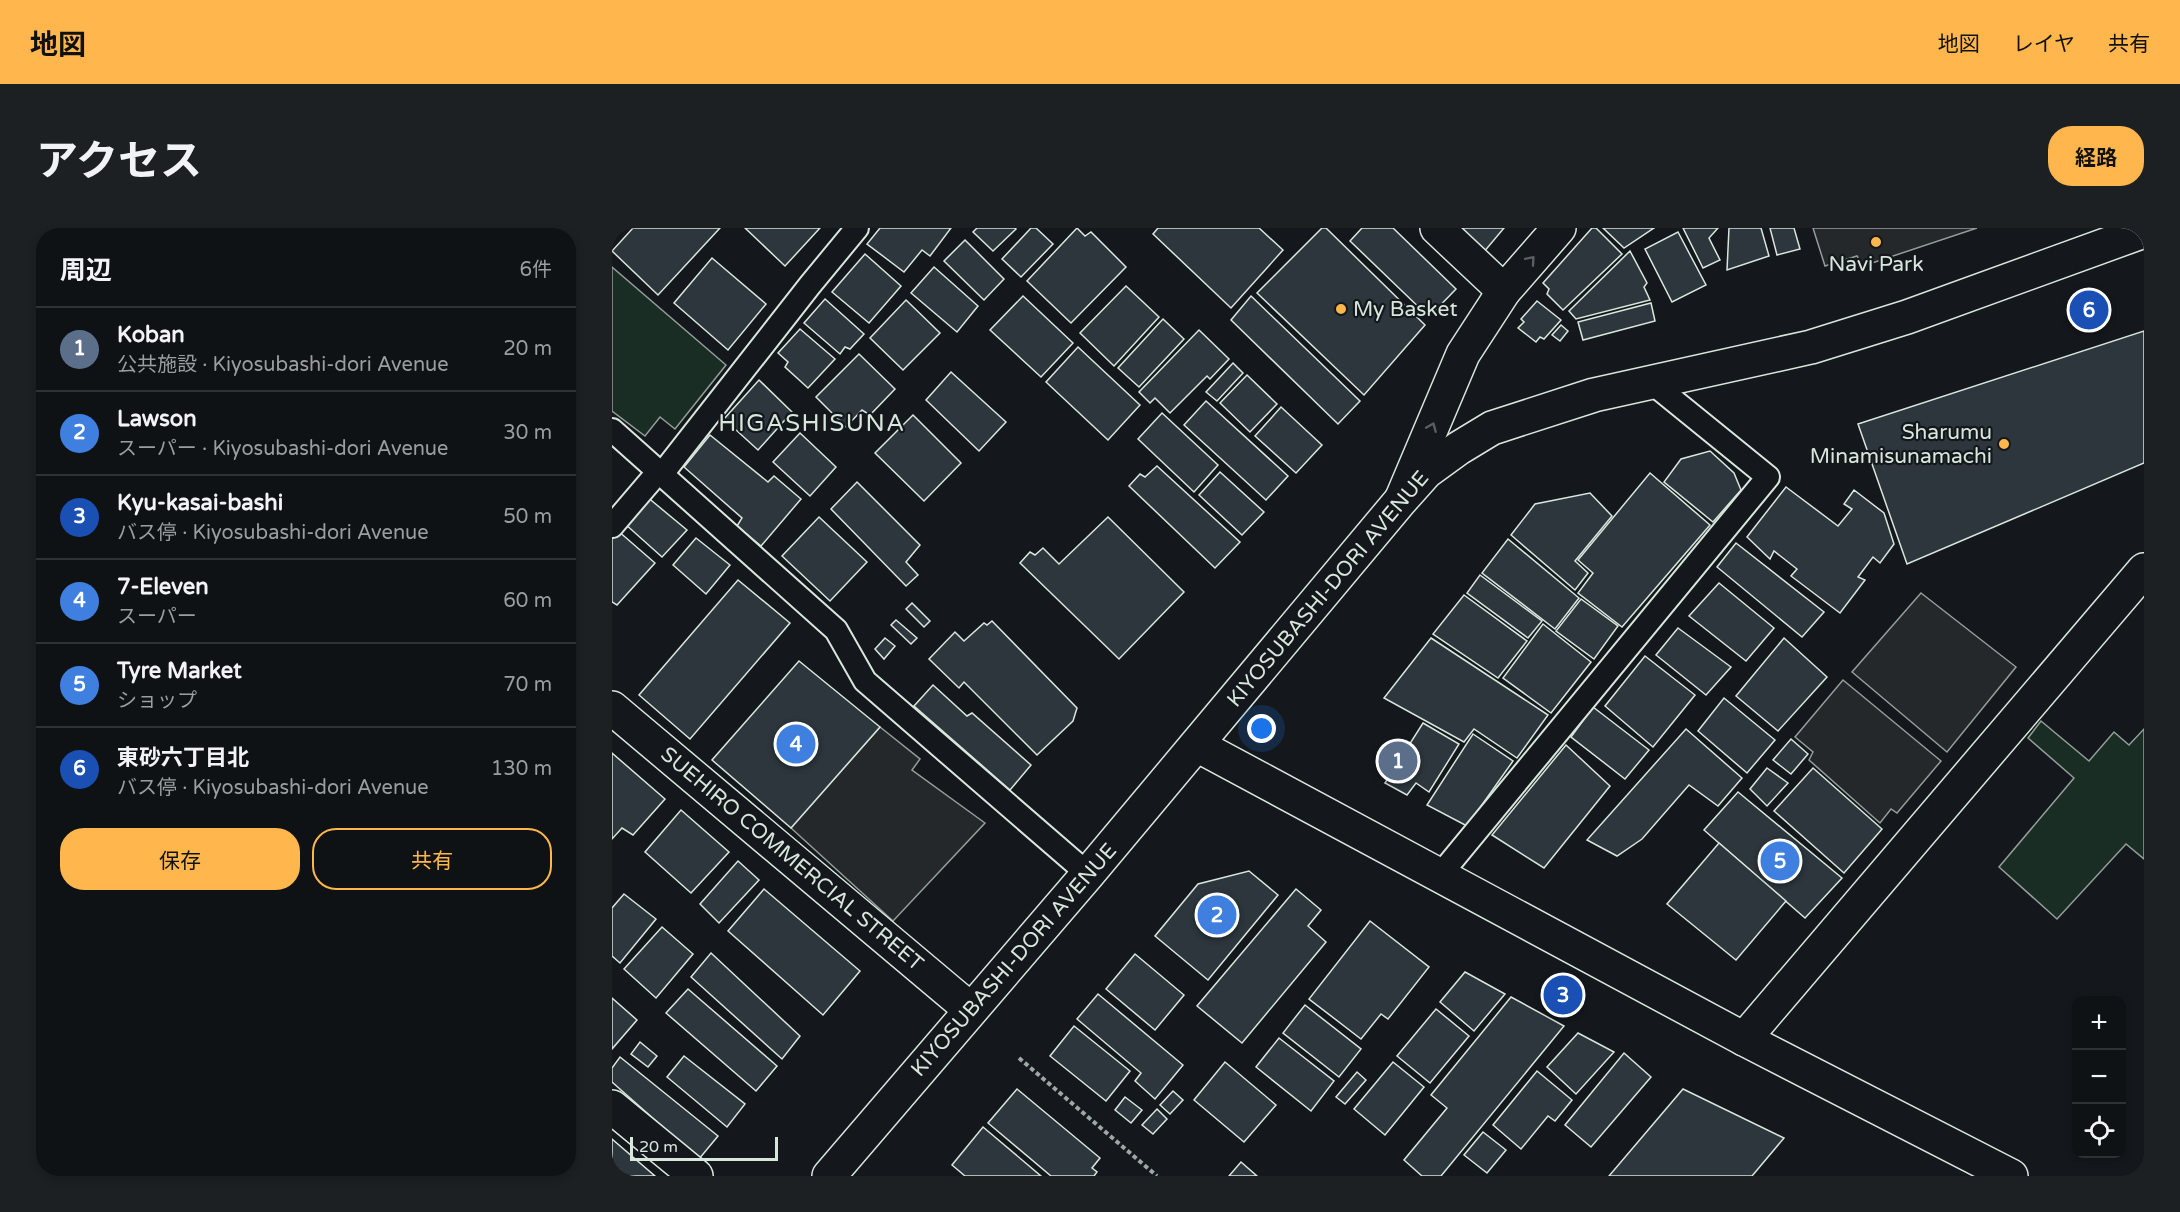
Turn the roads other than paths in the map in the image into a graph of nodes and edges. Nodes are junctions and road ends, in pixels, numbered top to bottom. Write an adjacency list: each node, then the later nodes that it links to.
1 (858, 228): 8 (lane)
2 (1437, 228): 5 (street)
3 (1559, 228): 5 (street, one-way to 3)
4 (2144, 231): 6 (street, KIYOSUBASHI-DORI AVENUE)
5 (1504, 291): 9 (street, one-way to 5)
6 (1651, 382): 9 (street, KIYOSUBASHI-DORI AVENUE); 15 (lane)
7 (612, 430): 8 (lane)
8 (660, 473): 10 (lane); 14 (lane)
9 (1401, 500): 13 (street, KIYOSUBASHI-DORI AVENUE)
10 (612, 526)
11 (2144, 570): 17 (street)
12 (612, 708): 16 (street, SUEHIRO COMMERCIAL STREET)
13 (1197, 745): 14 (street, KIYOSUBASHI-DORI AVENUE); 15 (street)
14 (1088, 874): 16 (street, KIYOSUBASHI-DORI AVENUE)
15 (1440, 875): 17 (street)
16 (971, 1010): 20 (street, KIYOSUBASHI-DORI AVENUE)
17 (1744, 1039): 21 (street)
18 (612, 1107): 19 (street)
19 (696, 1176)
20 (830, 1176)
21 (2011, 1176)

